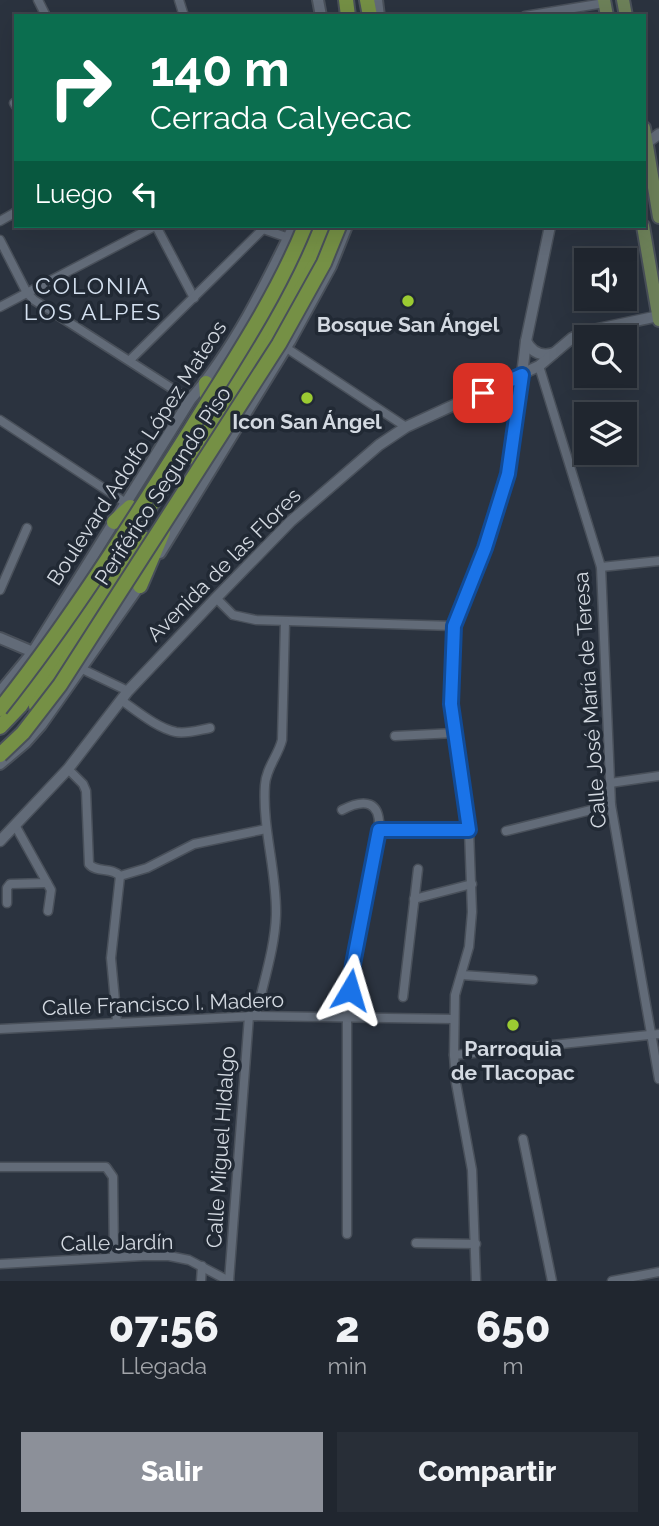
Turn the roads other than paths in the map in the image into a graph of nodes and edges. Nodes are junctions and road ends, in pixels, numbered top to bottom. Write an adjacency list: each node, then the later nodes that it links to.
1 (605, 6): 2 (street)
2 (541, 14)
3 (646, 148): 4 (main road)
4 (657, 186): 5 (main road)
5 (659, 217)
6 (152, 228): 19 (street)
7 (157, 228): 20 (street)
8 (263, 228): 18 (street); 20 (street)
9 (294, 228): 18 (main road, Boulevard Adolfo López Mateos)
10 (304, 228): 18 (highway, Periférico Segundo Piso, bridge)
11 (314, 228): 32 (highway)
12 (328, 228): 35 (highway)
13 (338, 228): 58 (highway, Periférico Segundo Piso, bridge)
14 (346, 228): 41 (main road)
15 (550, 228): 23 (street)
16 (643, 228): 22 (main road)
17 (0, 240): 19 (street)
18 (292, 244): 30 (main road, Boulevard Adolfo López Mateos); 36 (highway, bridge); 52 (highway, Periférico Segundo Piso, bridge)
19 (27, 293): 21 (street); 27 (street)
20 (194, 298): 27 (street)
21 (0, 307)
22 (659, 318): 25 (street, Avenida de las Flores)
23 (526, 341): 25 (street); 26 (street)
24 (292, 351): 34 (street)
25 (556, 353): 28 (street, Avenida de las Flores)
26 (524, 358): 28 (street); 29 (street)
27 (130, 360): 31 (street)
28 (539, 366): 29 (street, Avenida de las Flores); 40 (street, Calle José María de Teresa)
29 (522, 375): 34 (street, Avenida de las Flores); 45 (street)
30 (206, 383): 31 (main road, Boulevard Adolfo López Mateos); 32 (highway)
31 (190, 400): 36 (main road, Boulevard Adolfo López Mateos)
32 (208, 416): 53 (highway)
33 (0, 420): 36 (street)
34 (406, 427): 43 (street, Avenida de las Flores)
35 (191, 470): 41 (highway); 57 (highway)
36 (128, 505): 37 (highway)
37 (114, 522): 47 (main road, Boulevard Adolfo López Mateos)
38 (27, 528): 42 (street)
39 (659, 561): 40 (street)
40 (601, 567): 62 (street, Calle José María de Teresa)
41 (140, 586): 48 (main road)
42 (0, 590)
43 (216, 598): 44 (street); 49 (street, Avenida de las Flores)
44 (285, 622): 45 (street); 66 (street, Calle Miguel HIdalgo)
45 (454, 626): 55 (street)
46 (0, 638): 47 (main road)
47 (33, 652): 50 (main road, Boulevard Adolfo López Mateos)
48 (82, 669): 49 (street); 59 (main road)
49 (128, 691): 51 (street, Avenida de las Flores)
50 (0, 692)
51 (121, 700): 54 (street); 60 (street, Avenida de las Flores)
52 (0, 709)
53 (0, 727)
54 (210, 728)
55 (454, 733): 56 (street); 68 (street)
56 (395, 736)
57 (0, 746)
58 (0, 755)
59 (0, 764)
60 (68, 769): 65 (street, Avenida de las Flores); 72 (street)
61 (659, 776): 62 (street)
62 (610, 783): 63 (street, Calle José María de Teresa)
63 (611, 805): 69 (street); 86 (street, Calle José María de Teresa)
64 (342, 810): 67 (street)
65 (15, 825): 70 (street, Avenida de las Flores); 73 (street)
66 (266, 829): 72 (street); 81 (street, Calle Miguel HIdalgo)
67 (379, 830): 68 (street); 82 (street)
68 (469, 830): 74 (street)
69 (506, 831)
70 (0, 841)
71 (418, 869): 75 (street)
72 (120, 876): 84 (street)
73 (47, 883): 76 (street); 77 (street)
74 (472, 884): 75 (street); 78 (street)
75 (414, 898): 80 (street)
76 (7, 903)
77 (48, 911)
78 (462, 975): 79 (street); 83 (street)
79 (533, 980)
80 (403, 997)
81 (253, 1016): 82 (street, Calle Francisco I. Madero); 84 (street, Calle Francisco I. Madero); 99 (street, Calle Miguel HIdalgo)
82 (347, 1017): 83 (street, Calle Francisco I. Madero); 91 (street)
83 (454, 1019): 87 (street)
84 (117, 1022): 85 (street, Calle Francisco I. Madero)
85 (0, 1028)
86 (655, 1035): 87 (street); 88 (street, Calle José María de Teresa)
87 (454, 1055): 93 (street)
88 (659, 1079)
89 (523, 1139): 101 (street)
90 (0, 1167): 94 (street)
91 (347, 1234)
92 (416, 1243): 93 (street)
93 (475, 1244): 100 (street)
94 (114, 1257): 95 (street, Calle Jardín); 96 (street, Calle Jardín)
95 (0, 1264)
96 (202, 1266): 98 (street); 99 (street, Calle Jardín)
97 (659, 1272): 102 (street)
98 (201, 1281)
99 (229, 1281)
100 (476, 1281)
101 (552, 1281)
102 (611, 1281)

